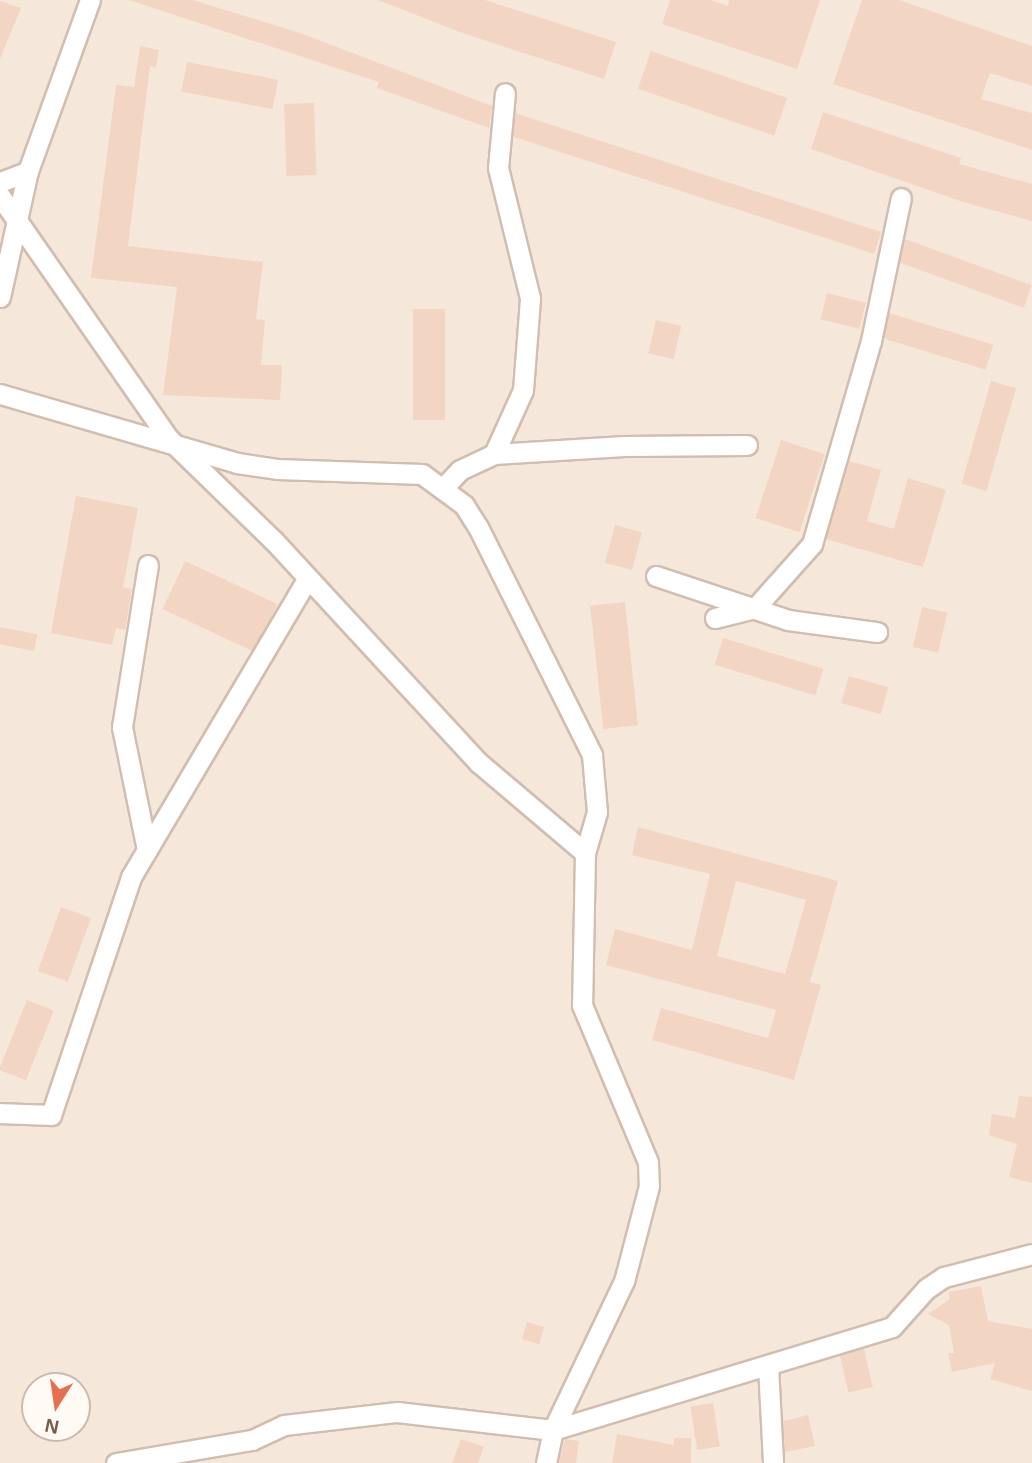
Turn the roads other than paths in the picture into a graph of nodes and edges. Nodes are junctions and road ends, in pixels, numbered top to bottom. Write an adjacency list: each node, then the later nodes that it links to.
1 (90, 0): 3 (street)
2 (505, 93): 12 (street)
3 (29, 171): 4 (street); 7 (street)
4 (0, 182)
5 (0, 196): 7 (street)
6 (901, 198): 17 (street)
7 (16, 222): 8 (street); 10 (street)
8 (0, 297)
9 (0, 394): 10 (street)
10 (169, 439): 13 (street); 16 (street)
11 (747, 445): 12 (street)
12 (494, 454): 13 (street)
13 (444, 487): 21 (street)
14 (148, 565): 20 (street)
15 (656, 576): 17 (street)
16 (307, 578): 20 (street); 21 (street)
17 (755, 608): 18 (street); 19 (street)
18 (715, 618)
19 (877, 632)
20 (147, 850): 22 (street)
21 (585, 853): 25 (street)
22 (0, 1113)
23 (1032, 1254): 24 (street)
24 (768, 1366): 25 (street); 28 (street)
25 (553, 1430): 26 (street); 27 (street)
26 (116, 1463)
27 (546, 1463)
28 (773, 1463)

